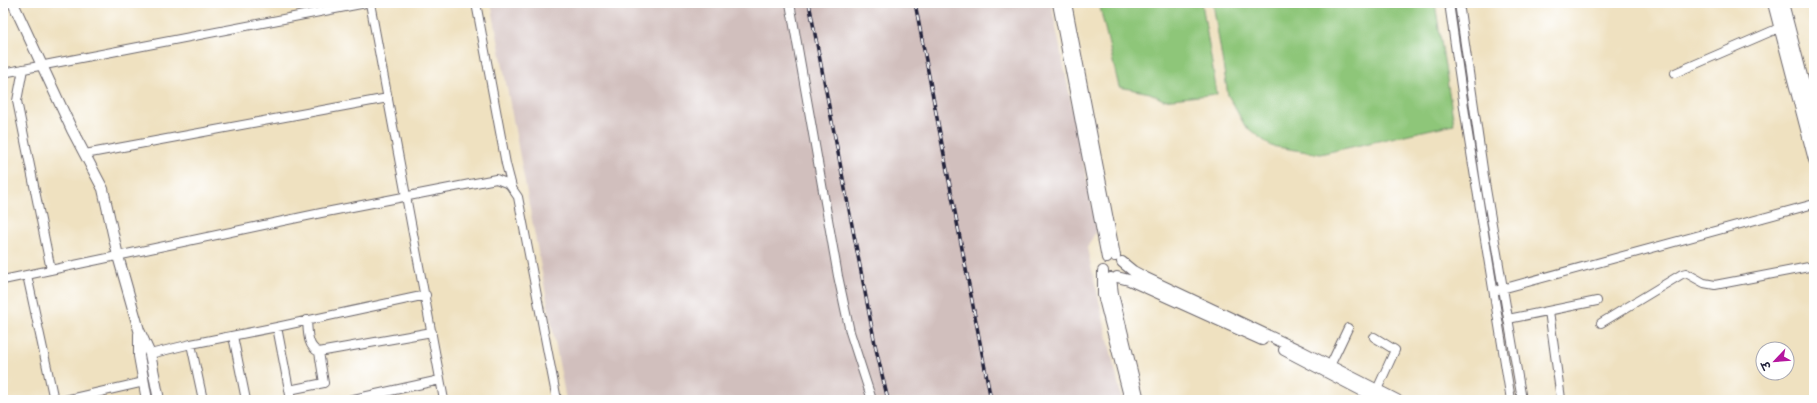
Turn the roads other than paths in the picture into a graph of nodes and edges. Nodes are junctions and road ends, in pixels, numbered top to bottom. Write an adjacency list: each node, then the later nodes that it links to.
1 (13, 3): 15 (main road)
2 (366, 3): 15 (street)
3 (370, 3): 19 (street)
4 (476, 3): 24 (street)
5 (790, 3): 68 (street)
6 (1058, 3): 28 (main road)
7 (1066, 3): 28 (main road)
8 (1449, 3): 13 (street)
9 (1459, 3): 12 (street)
10 (1773, 3): 14 (main road)
11 (1783, 3): 20 (main road)
12 (1462, 23): 13 (street); 35 (street)
13 (1452, 24): 36 (street)
14 (1779, 28): 18 (street); 21 (main road)
15 (42, 66): 16 (street); 22 (main road)
16 (23, 69): 17 (street); 30 (street)
17 (3, 73)
18 (1675, 73)
19 (388, 98): 22 (street); 25 (street)
20 (1814, 122)
21 (1811, 134): 23 (main road)
22 (85, 154): 27 (main road)
23 (1814, 160)
24 (512, 187): 25 (street); 67 (street)
25 (407, 197): 27 (street); 37 (street)
26 (1814, 204): 35 (street)
27 (118, 256): 30 (street); 45 (main road)
28 (1115, 259): 31 (main road); 33 (main road); 52 (main road)
29 (1814, 266): 42 (street)
30 (51, 270): 32 (street)
31 (1103, 271): 33 (main road); 69 (main road)
32 (28, 275): 34 (street); 58 (street)
33 (1114, 278): 52 (main road); 70 (main road)
34 (3, 280)
35 (1503, 289): 36 (street); 40 (street)
36 (1494, 291): 72 (street)
37 (426, 295): 41 (street); 46 (street)
38 (1597, 301): 39 (street)
39 (1549, 311): 40 (street); 57 (street)
40 (1508, 319): 73 (street)
41 (307, 320): 43 (street); 50 (street)
42 (1601, 323)
43 (278, 327): 47 (street); 55 (street)
44 (1348, 328): 52 (street)
45 (139, 330): 51 (main road); 54 (main road)
46 (432, 332): 50 (street); 53 (street)
47 (233, 336): 49 (street); 63 (street)
48 (1374, 337): 56 (street)
49 (191, 344): 51 (street); 62 (street)
50 (319, 352): 55 (street)
51 (150, 354): 61 (main road)
52 (1329, 369): 56 (main road)
53 (440, 380): 65 (street); 66 (street)
54 (144, 382): 59 (street); 60 (main road)
55 (289, 390): 64 (street)
56 (1377, 396): 71 (main road)
57 (1561, 399)
58 (54, 400)
59 (64, 400)
60 (147, 400)
61 (159, 400)
62 (203, 400)
63 (246, 400)
64 (291, 400)
65 (349, 400)
66 (444, 400)
67 (557, 400)
68 (872, 400)
69 (1130, 400)
70 (1139, 400)
71 (1397, 400)
72 (1511, 400)
73 (1522, 400)

